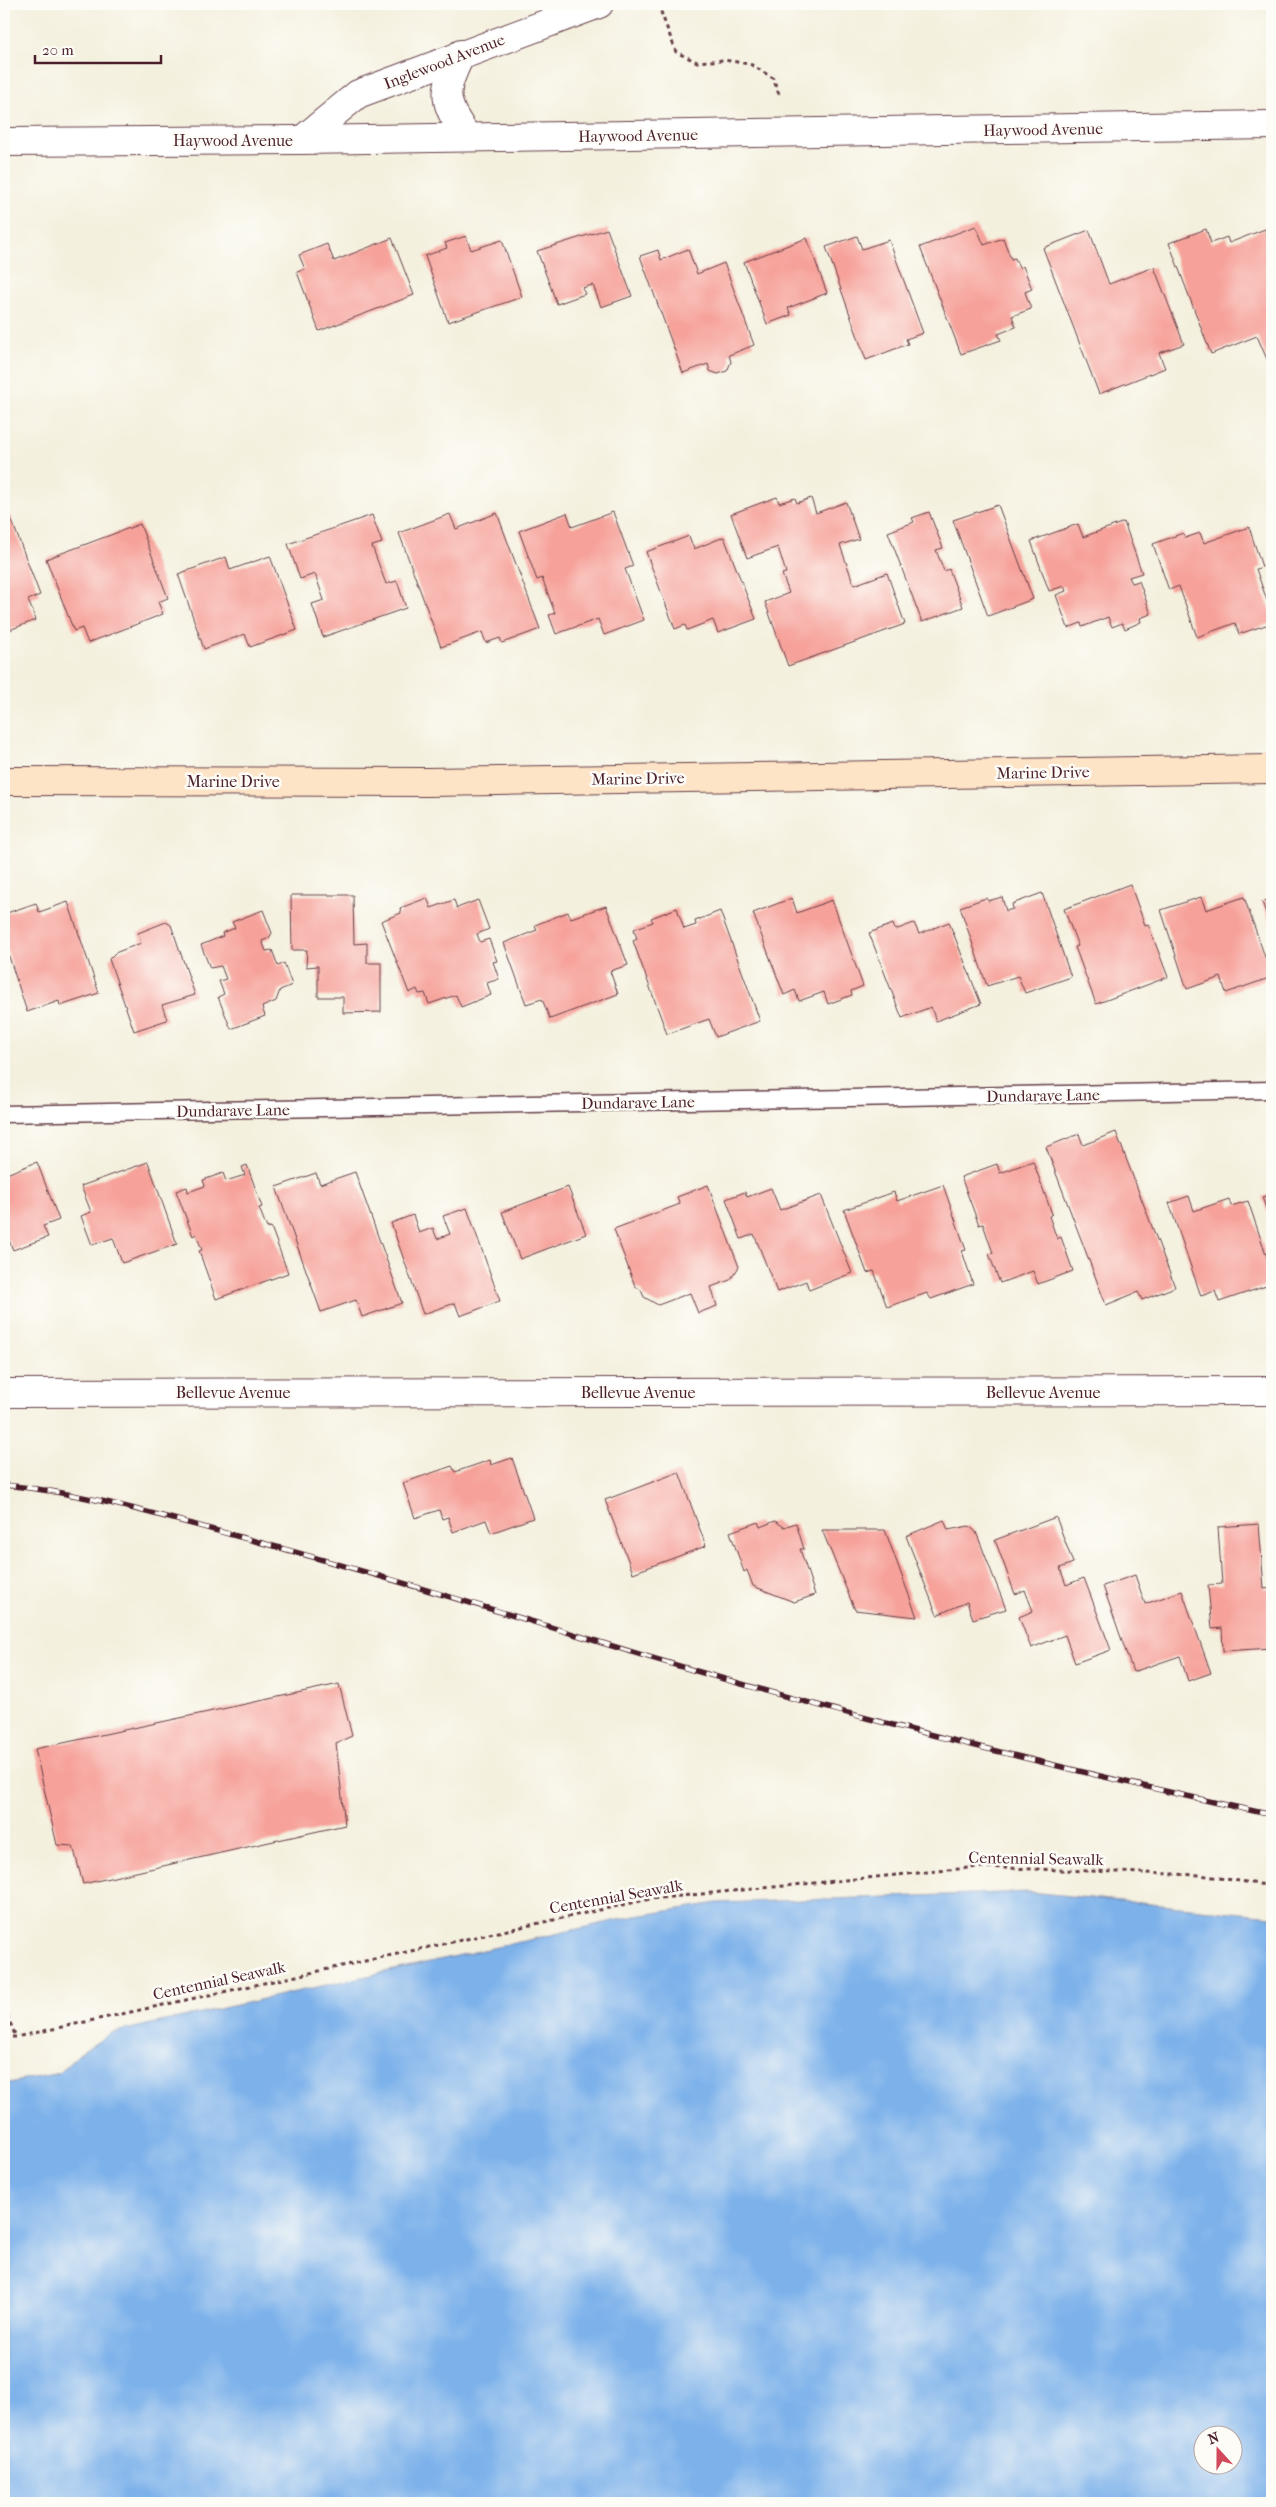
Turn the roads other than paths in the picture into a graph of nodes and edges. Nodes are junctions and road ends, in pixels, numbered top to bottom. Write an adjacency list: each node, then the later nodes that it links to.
1 (599, 4): 2 (street, Inglewood Avenue)
2 (461, 54): 4 (street); 5 (street, Inglewood Avenue)
3 (1272, 125): 4 (street, Haywood Avenue)
4 (467, 137): 5 (street, Haywood Avenue)
5 (302, 140): 6 (street, Haywood Avenue)
6 (4, 142)
7 (1272, 768): 8 (main road, Marine Drive)
8 (4, 781)
9 (1272, 1090): 10 (lane, Dundarave Lane)
10 (4, 1114)
11 (1272, 1391): 12 (street, Bellevue Avenue)
12 (4, 1393)

